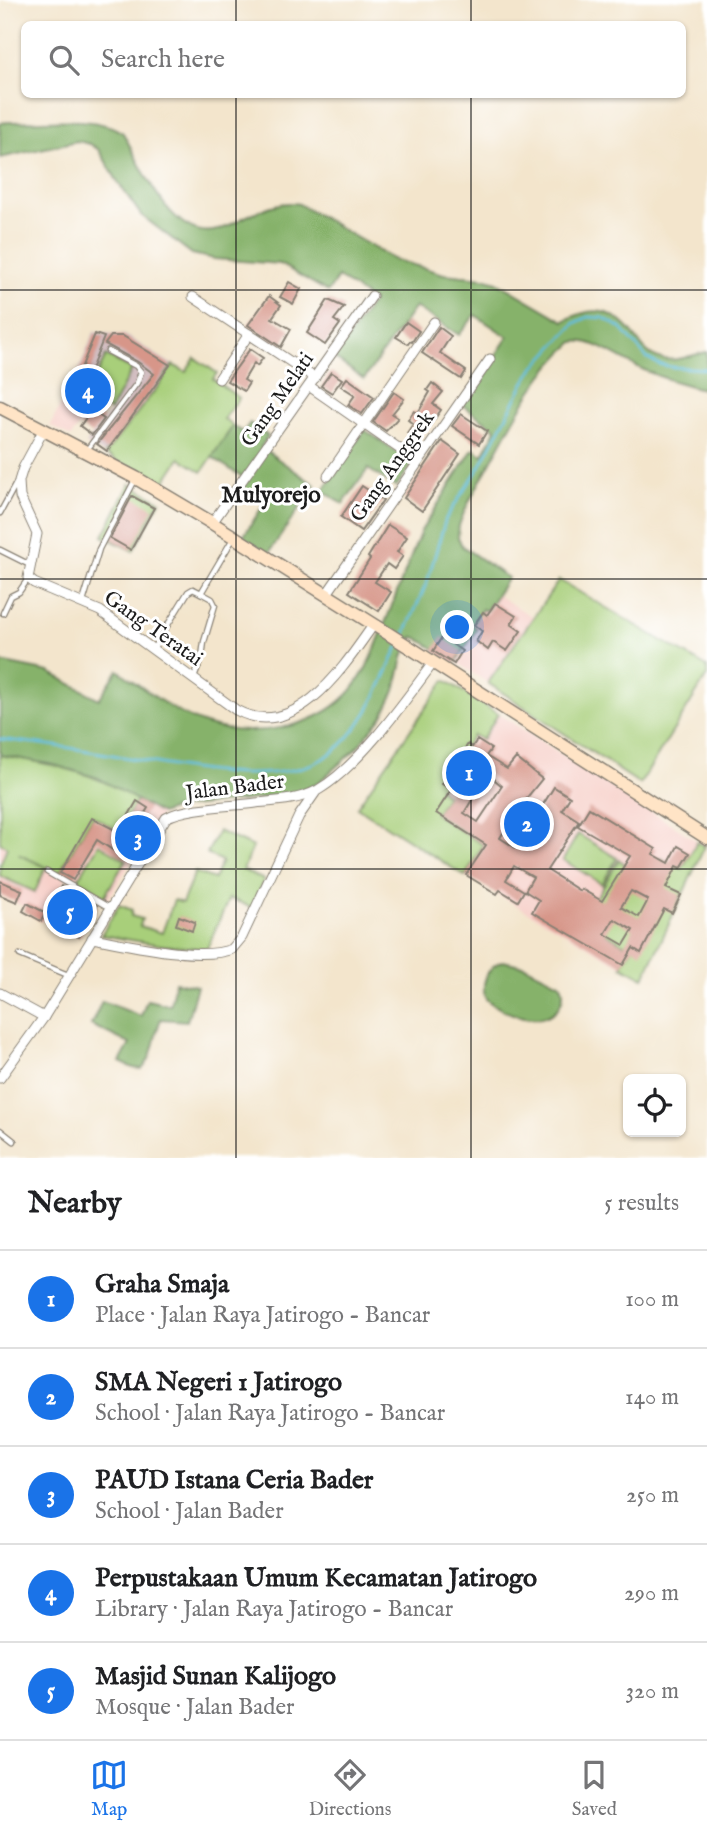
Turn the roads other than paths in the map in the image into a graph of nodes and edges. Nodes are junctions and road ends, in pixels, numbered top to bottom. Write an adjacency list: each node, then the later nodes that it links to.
1 (372, 296): 8 (street, Gang Melati)
2 (193, 297): 4 (street)
3 (435, 322): 10 (street)
4 (249, 334): 7 (street); 8 (street)
5 (108, 351): 12 (lane)
6 (489, 359): 13 (street, Gang Anggrek)
7 (219, 379)
8 (312, 382): 10 (street); 18 (street, Gang Melati)
9 (0, 407): 11 (main road)
10 (364, 424): 13 (street); 15 (street)
11 (44, 429): 12 (main road); 14 (street)
12 (86, 452): 16 (main road)
13 (417, 461): 24 (street, Gang Anggrek)
14 (20, 474): 17 (lane); 21 (street)
15 (328, 476)
16 (136, 478): 18 (main road); 25 (lane)
17 (0, 513)
18 (212, 523): 19 (main road)
19 (234, 537): 23 (lane); 24 (main road)
20 (0, 550): 21 (lane)
21 (30, 565): 22 (street)
22 (28, 578): 25 (street, Gang Teratai); 26 (lane)
23 (201, 593): 28 (lane); 30 (lane)
24 (326, 595): 27 (main road)
25 (83, 602): 28 (street, Gang Teratai)
26 (3, 613)
27 (378, 626): 29 (main road); 30 (street, Gang Teratai)
28 (152, 649): 30 (street, Gang Teratai)
29 (430, 661): 31 (street, Jalan Bader); 32 (main road)
30 (194, 679)
31 (318, 790): 34 (street, Jalan Bader); 35 (street)
32 (707, 838)
33 (47, 872): 34 (lane)
34 (110, 908): 35 (street, Jalan Bader)
35 (92, 938): 37 (street, Jalan Bader)
36 (20, 955): 37 (lane)
37 (69, 975): 39 (street, Jalan Bader)
38 (0, 993): 39 (street)
39 (44, 1017): 40 (street, Jalan Bader)
40 (0, 1077)
41 (0, 1130): 42 (lane)
42 (14, 1141)

